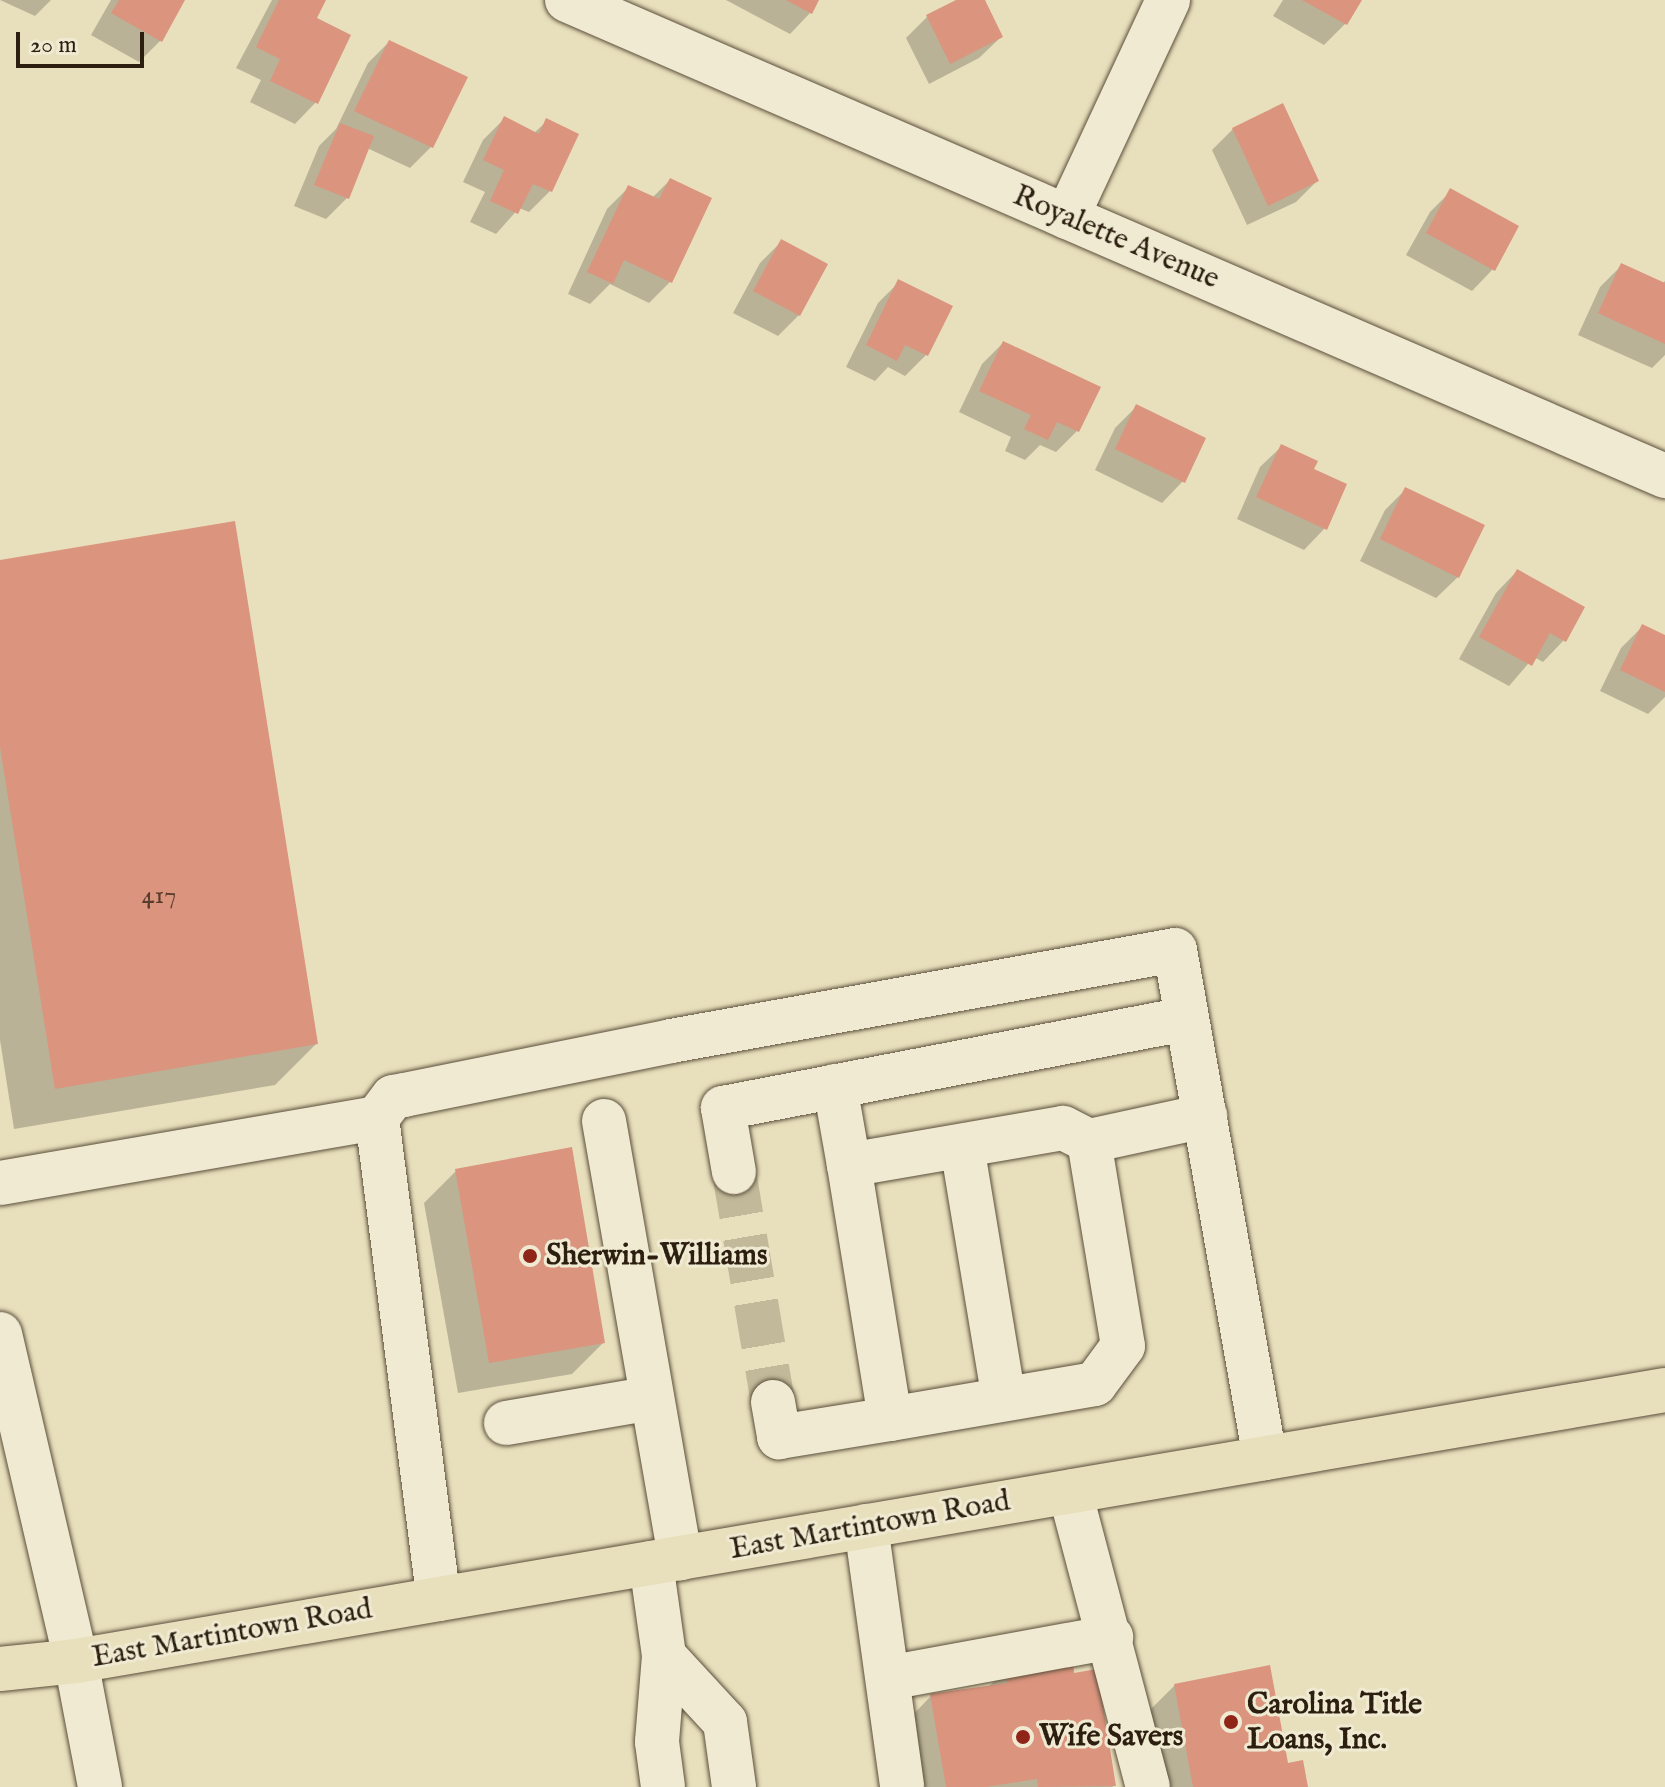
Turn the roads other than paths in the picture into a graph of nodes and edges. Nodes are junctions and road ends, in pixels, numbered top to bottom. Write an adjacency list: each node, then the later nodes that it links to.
1 (567, 0): 3 (street, Royalette Avenue)
2 (1168, 0): 3 (street)
3 (1067, 217): 4 (street, Royalette Avenue)
4 (1665, 476)
5 (1187, 1019): 6 (street); 7 (street); 8 (street)
6 (835, 1086): 12 (street); 13 (street)
7 (1205, 1116): 10 (street); 22 (street)
8 (377, 1118): 14 (street); 26 (street)
9 (604, 1121): 17 (street)
10 (1089, 1141): 11 (street); 18 (street)
11 (962, 1146): 12 (street); 18 (street)
12 (849, 1165): 20 (street)
13 (734, 1172)
14 (0, 1183)
15 (0, 1334): 30 (street)
16 (1665, 1390): 22 (main road, East Martintown Road)
17 (652, 1398): 21 (street); 25 (street)
18 (1004, 1399): 20 (street)
19 (773, 1402): 20 (street)
20 (890, 1419)
21 (506, 1423)
22 (1265, 1458): 23 (main road, East Martintown Road)
23 (1070, 1492): 24 (main road, East Martintown Road); 27 (street)
24 (866, 1526): 25 (main road, East Martintown Road); 32 (street)
25 (666, 1560): 26 (main road, East Martintown Road); 29 (street)
26 (439, 1599): 30 (main road, East Martintown Road)
27 (1111, 1637): 32 (street); 40 (street)
28 (0, 1642): 30 (main road)
29 (664, 1656): 34 (street); 36 (street)
30 (76, 1661): 31 (main road, East Martintown Road); 33 (main road, East Martintown Road); 35 (street)
31 (0, 1669)
32 (888, 1678): 39 (street)
33 (0, 1701)
34 (725, 1722): 37 (street); 38 (street)
35 (100, 1787)
36 (663, 1787)
37 (734, 1787)
38 (755, 1787)
39 (902, 1787)
40 (1148, 1787)

